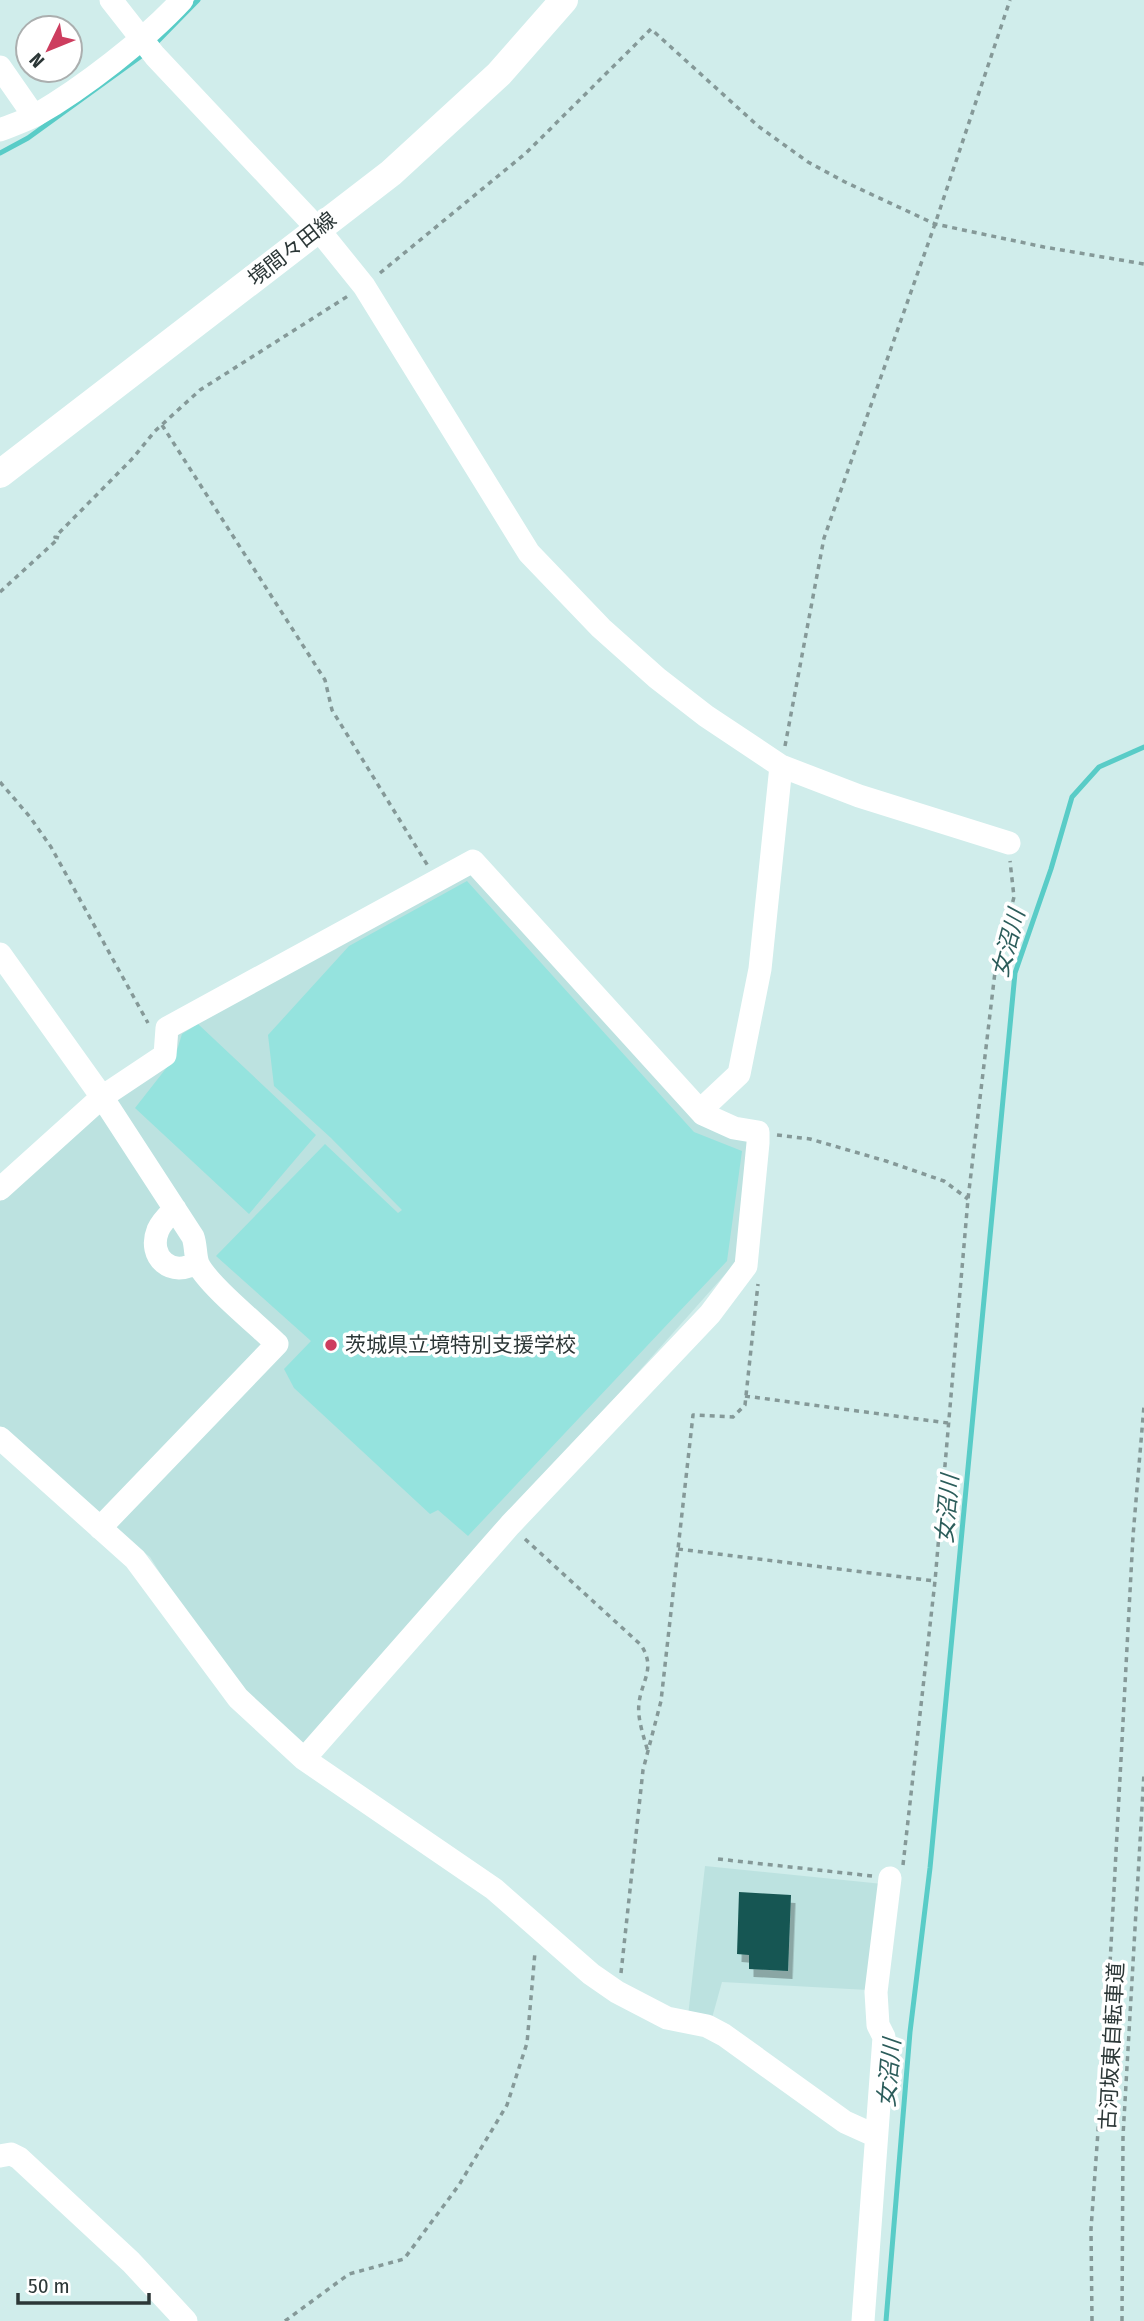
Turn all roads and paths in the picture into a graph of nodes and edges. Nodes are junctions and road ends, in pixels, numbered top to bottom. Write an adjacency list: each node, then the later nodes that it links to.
1 (111, 0): 5 (street)
2 (182, 0): 5 (street)
3 (564, 0): 10 (main road, 境間々田線)
4 (1010, 0): 9 (path)
5 (147, 47): 7 (street); 10 (street)
6 (0, 67): 7 (street)
7 (34, 116): 8 (street)
8 (0, 130)
9 (935, 224): 11 (path); 12 (path); 16 (path)
10 (318, 229): 12 (street); 14 (main road, 境間々田線)
11 (1144, 264)
12 (364, 286): 13 (path); 16 (street)
13 (162, 425): 15 (path); 19 (path)
14 (0, 474)
15 (0, 592)
16 (781, 765): 18 (street); 23 (street)
17 (0, 782): 21 (path)
18 (1009, 842): 26 (path)
19 (436, 880): 21 (street); 23 (street)
20 (0, 954): 22 (street)
21 (166, 1043): 22 (street)
22 (102, 1097): 25 (street); 27 (street)
23 (703, 1114): 24 (street)
24 (758, 1132): 26 (path); 28 (street)
25 (0, 1189)
26 (968, 1199): 32 (path)
27 (175, 1209): 29 (street); 29 (street)
28 (748, 1242): 30 (path); 34 (street)
29 (197, 1262): 35 (street)
30 (745, 1396): 32 (path); 36 (path)
31 (1144, 1406): 50 (path)
32 (949, 1423): 37 (path)
33 (0, 1438): 35 (street)
34 (510, 1525): 38 (path); 39 (street)
35 (100, 1528): 39 (street)
36 (678, 1549): 37 (path); 38 (path)
37 (935, 1581): 42 (path)
38 (648, 1753): 44 (path)
39 (304, 1759): 43 (street)
40 (1144, 1773): 51 (path, 古河坂東自転車道)
41 (718, 1859): 42 (path)
42 (890, 1878): 45 (street)
43 (537, 1928): 44 (street); 48 (path)
44 (617, 1992): 45 (street)
45 (876, 2136): 49 (street)
46 (0, 2156): 47 (street)
47 (186, 2321)
48 (285, 2321)
49 (863, 2321)
50 (1092, 2321)
51 (1122, 2321)

